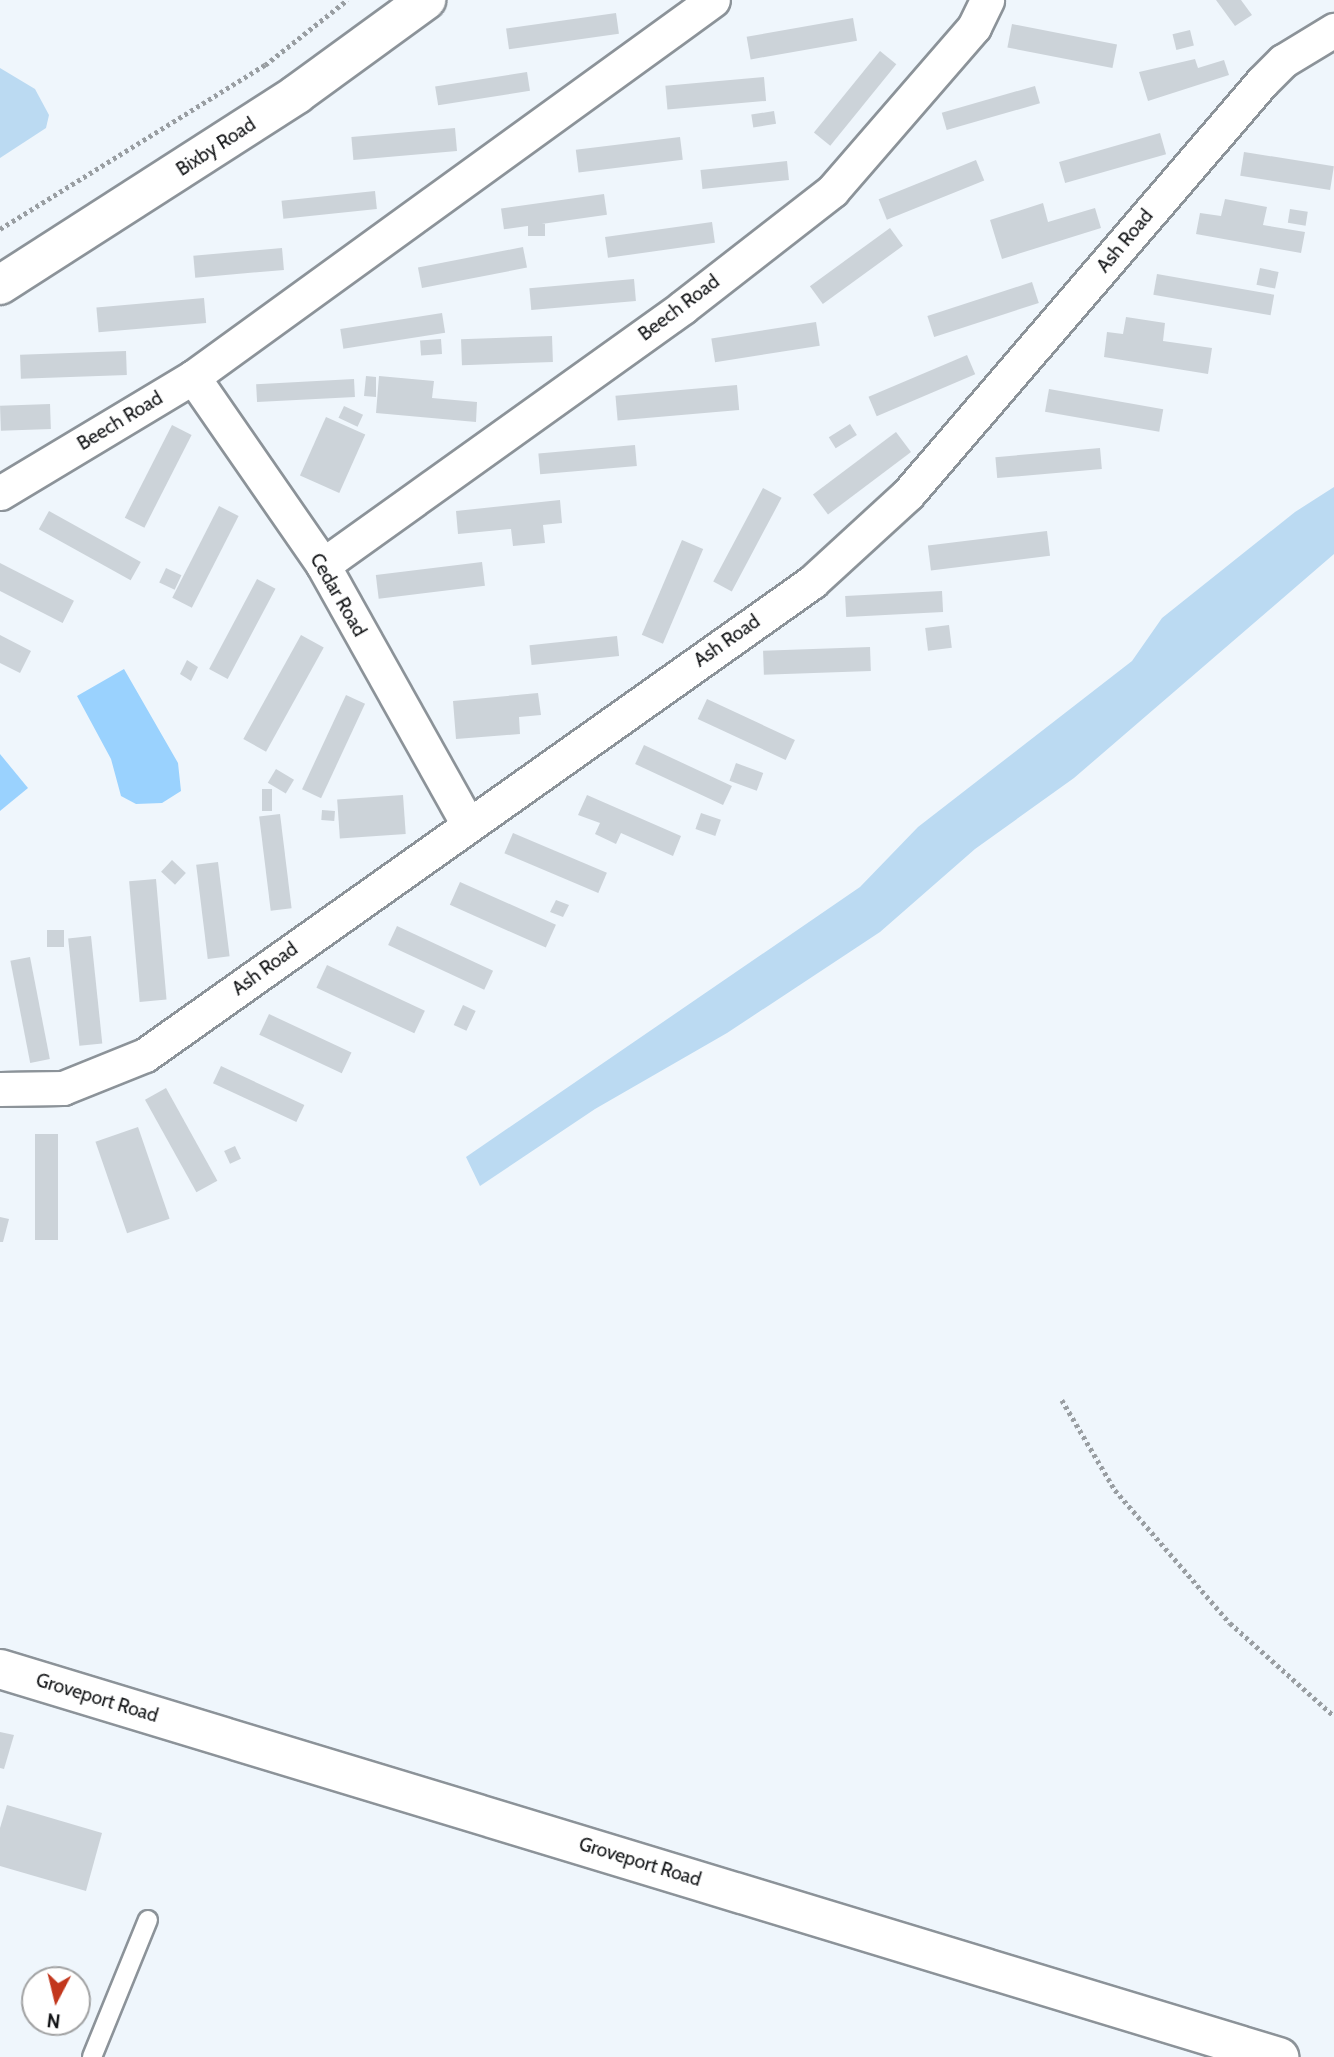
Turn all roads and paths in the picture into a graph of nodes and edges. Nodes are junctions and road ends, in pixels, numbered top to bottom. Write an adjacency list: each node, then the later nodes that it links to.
1 (347, 0): 6 (path)
2 (426, 0): 7 (main road, Bixby Road)
3 (713, 0): 8 (street, Beech Road)
4 (986, 0): 10 (street, Beech Road)
5 (1334, 30): 11 (street, Ash Road)
6 (0, 229)
7 (0, 285)
8 (193, 377): 9 (street, Beech Road); 10 (street, Cedar Road)
9 (0, 493)
10 (323, 565): 11 (street, Cedar Road)
11 (467, 823): 12 (street, Ash Road)
12 (0, 1089)
13 (1062, 1400): 15 (path)
14 (0, 1669): 18 (main road, Groveport Road)
15 (1334, 1716)
16 (148, 1920): 17 (lane)
17 (92, 2057)
18 (1279, 2057)

